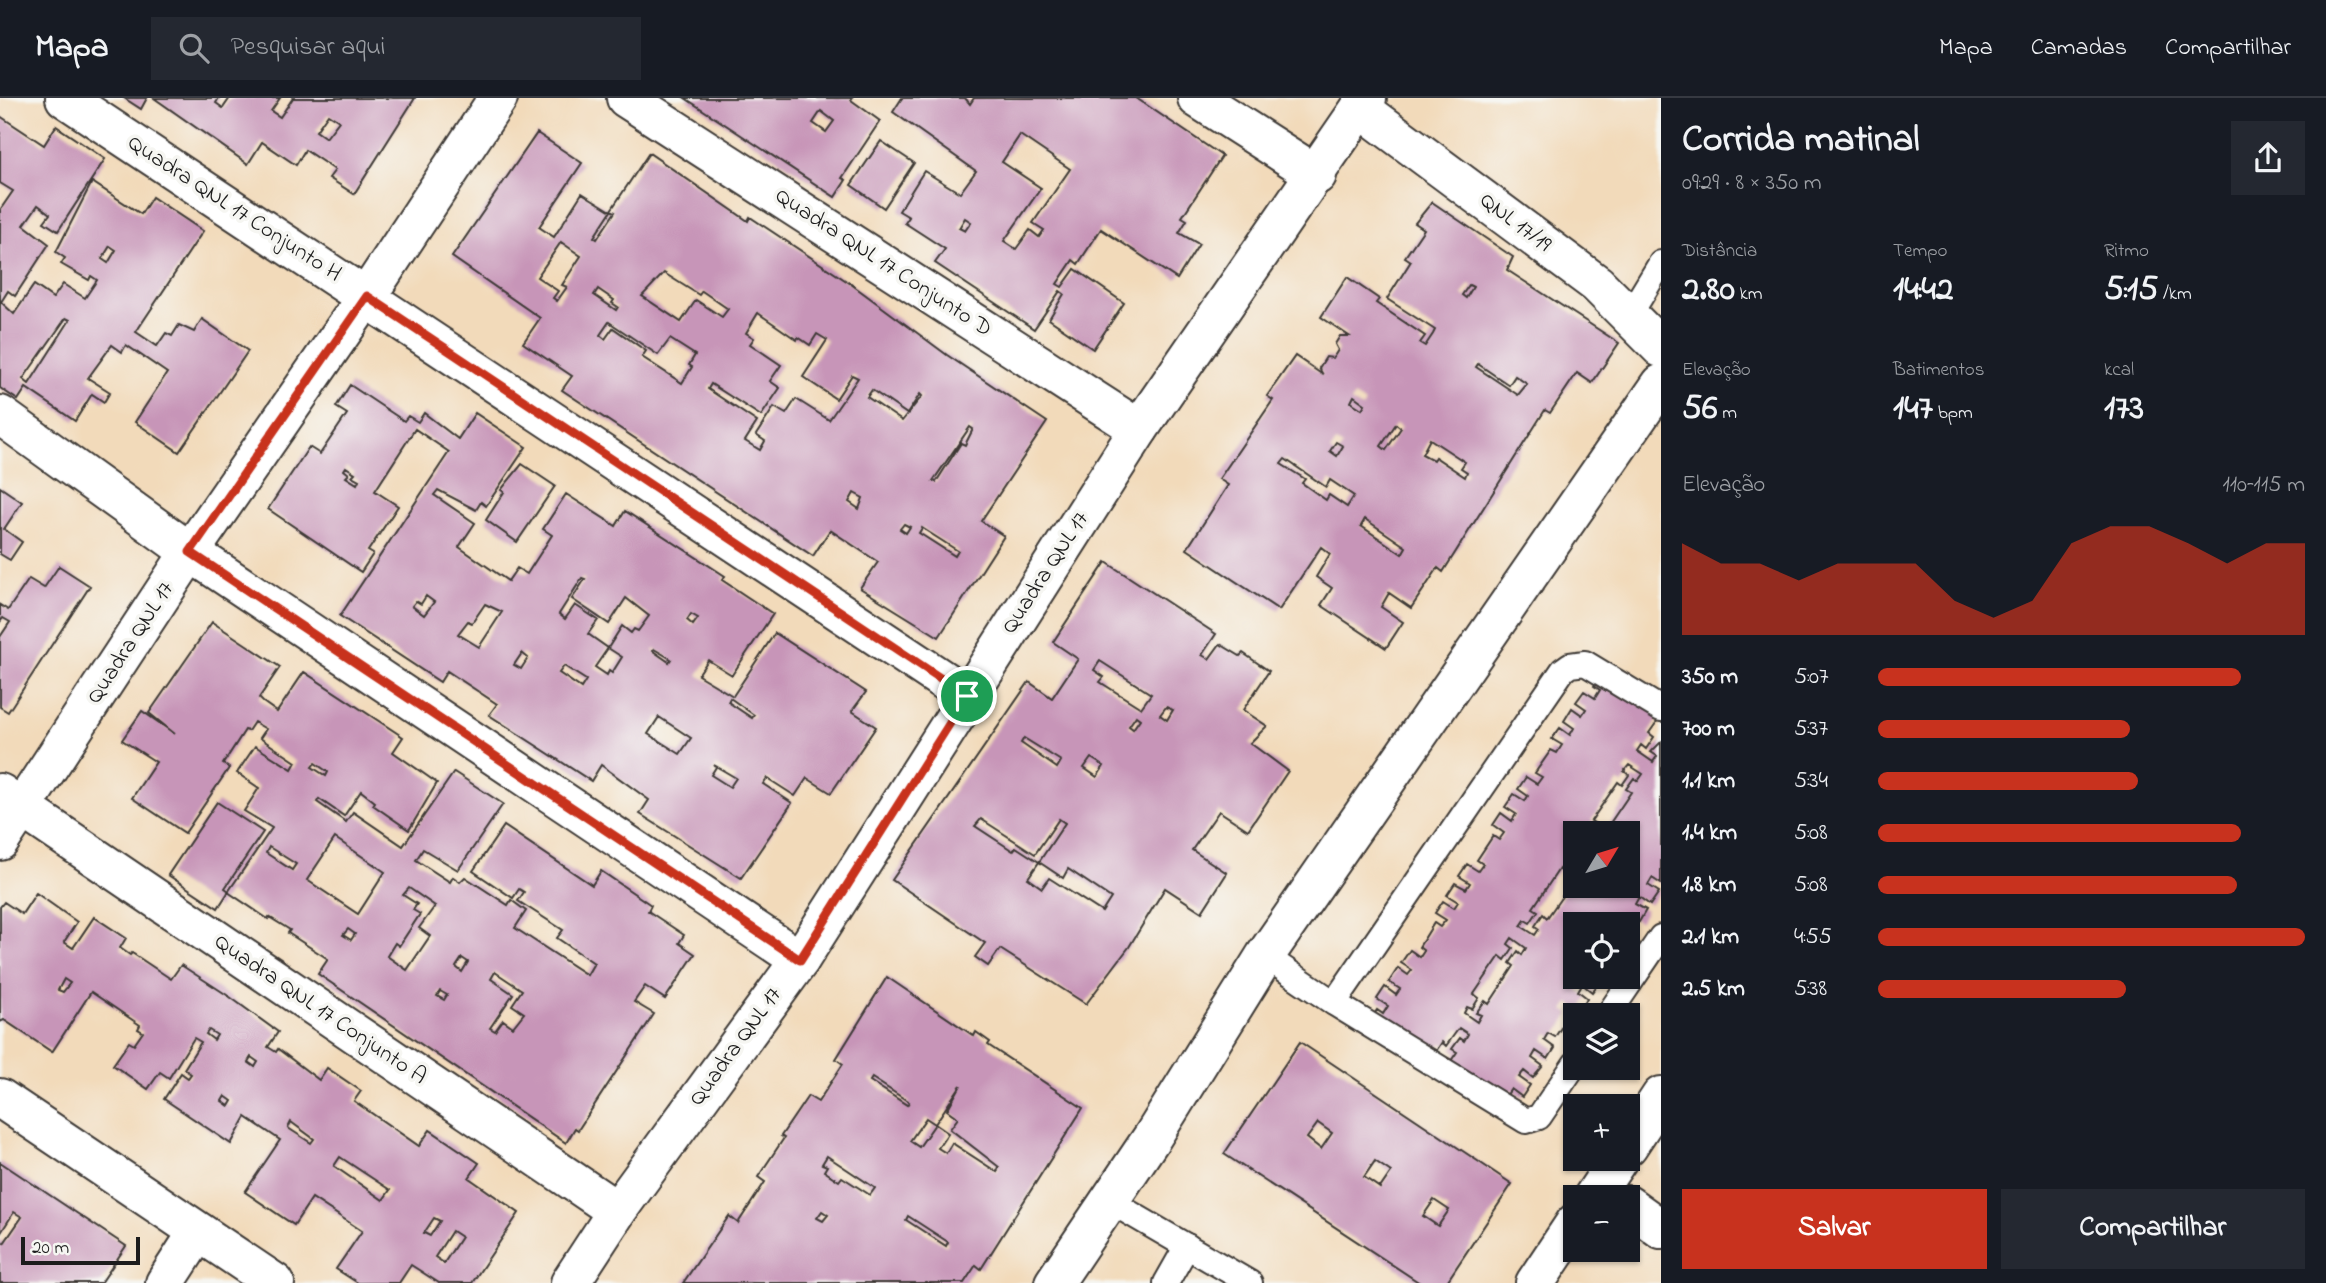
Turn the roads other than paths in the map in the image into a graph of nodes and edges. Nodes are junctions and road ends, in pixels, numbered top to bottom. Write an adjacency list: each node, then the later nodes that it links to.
1 (65, 98): 8 (street, Quadra QNL 17 Conjunto H)
2 (498, 98): 8 (street, Quadra QNL 17)
3 (626, 98): 13 (street, Quadra QNL 17 Conjunto D)
4 (1197, 98): 6 (street)
5 (1364, 103): 6 (street, Quadra QNL 17); 9 (street, QNL 17/19)
6 (1317, 175): 13 (street, Quadra QNL 17)
7 (1661, 263): 9 (lane)
8 (367, 296): 14 (street, Quadra QNL 17); 15 (street, Quadra QNL 17 Conjunto H)
9 (1630, 314): 10 (street, QNL 17/19)
10 (1661, 348)
11 (1661, 384): 20 (street)
12 (0, 415): 14 (street)
13 (1139, 429): 15 (street, Quadra QNL 17)
14 (190, 552): 17 (street, Quadra QNL 17); 21 (street)
15 (967, 696): 21 (street, Quadra QNL 17)
16 (1661, 709): 22 (lane)
17 (11, 801): 18 (street, Quadra QNL 17); 29 (street, Quadra QNL 17 Conjunto A)
18 (0, 841)
19 (1661, 937): 23 (lane)
20 (1265, 956): 22 (lane); 28 (street)
21 (800, 960): 29 (street, Quadra QNL 17)
22 (1334, 1003): 24 (lane)
23 (1616, 1003)
24 (1564, 1080)
25 (1661, 1096): 27 (street)
26 (0, 1098): 31 (street)
27 (1622, 1172): 30 (street)
28 (1111, 1202): 33 (lane); 37 (street)
29 (617, 1212): 36 (street, Quadra QNL 17)
30 (1661, 1229)
31 (198, 1232): 34 (street); 35 (street)
32 (1563, 1241): 40 (street)
33 (1187, 1246): 38 (lane); 39 (lane)
34 (165, 1283)
35 (275, 1283)
36 (570, 1283)
37 (1054, 1283)
38 (1166, 1283)
39 (1250, 1283)
40 (1535, 1283)

